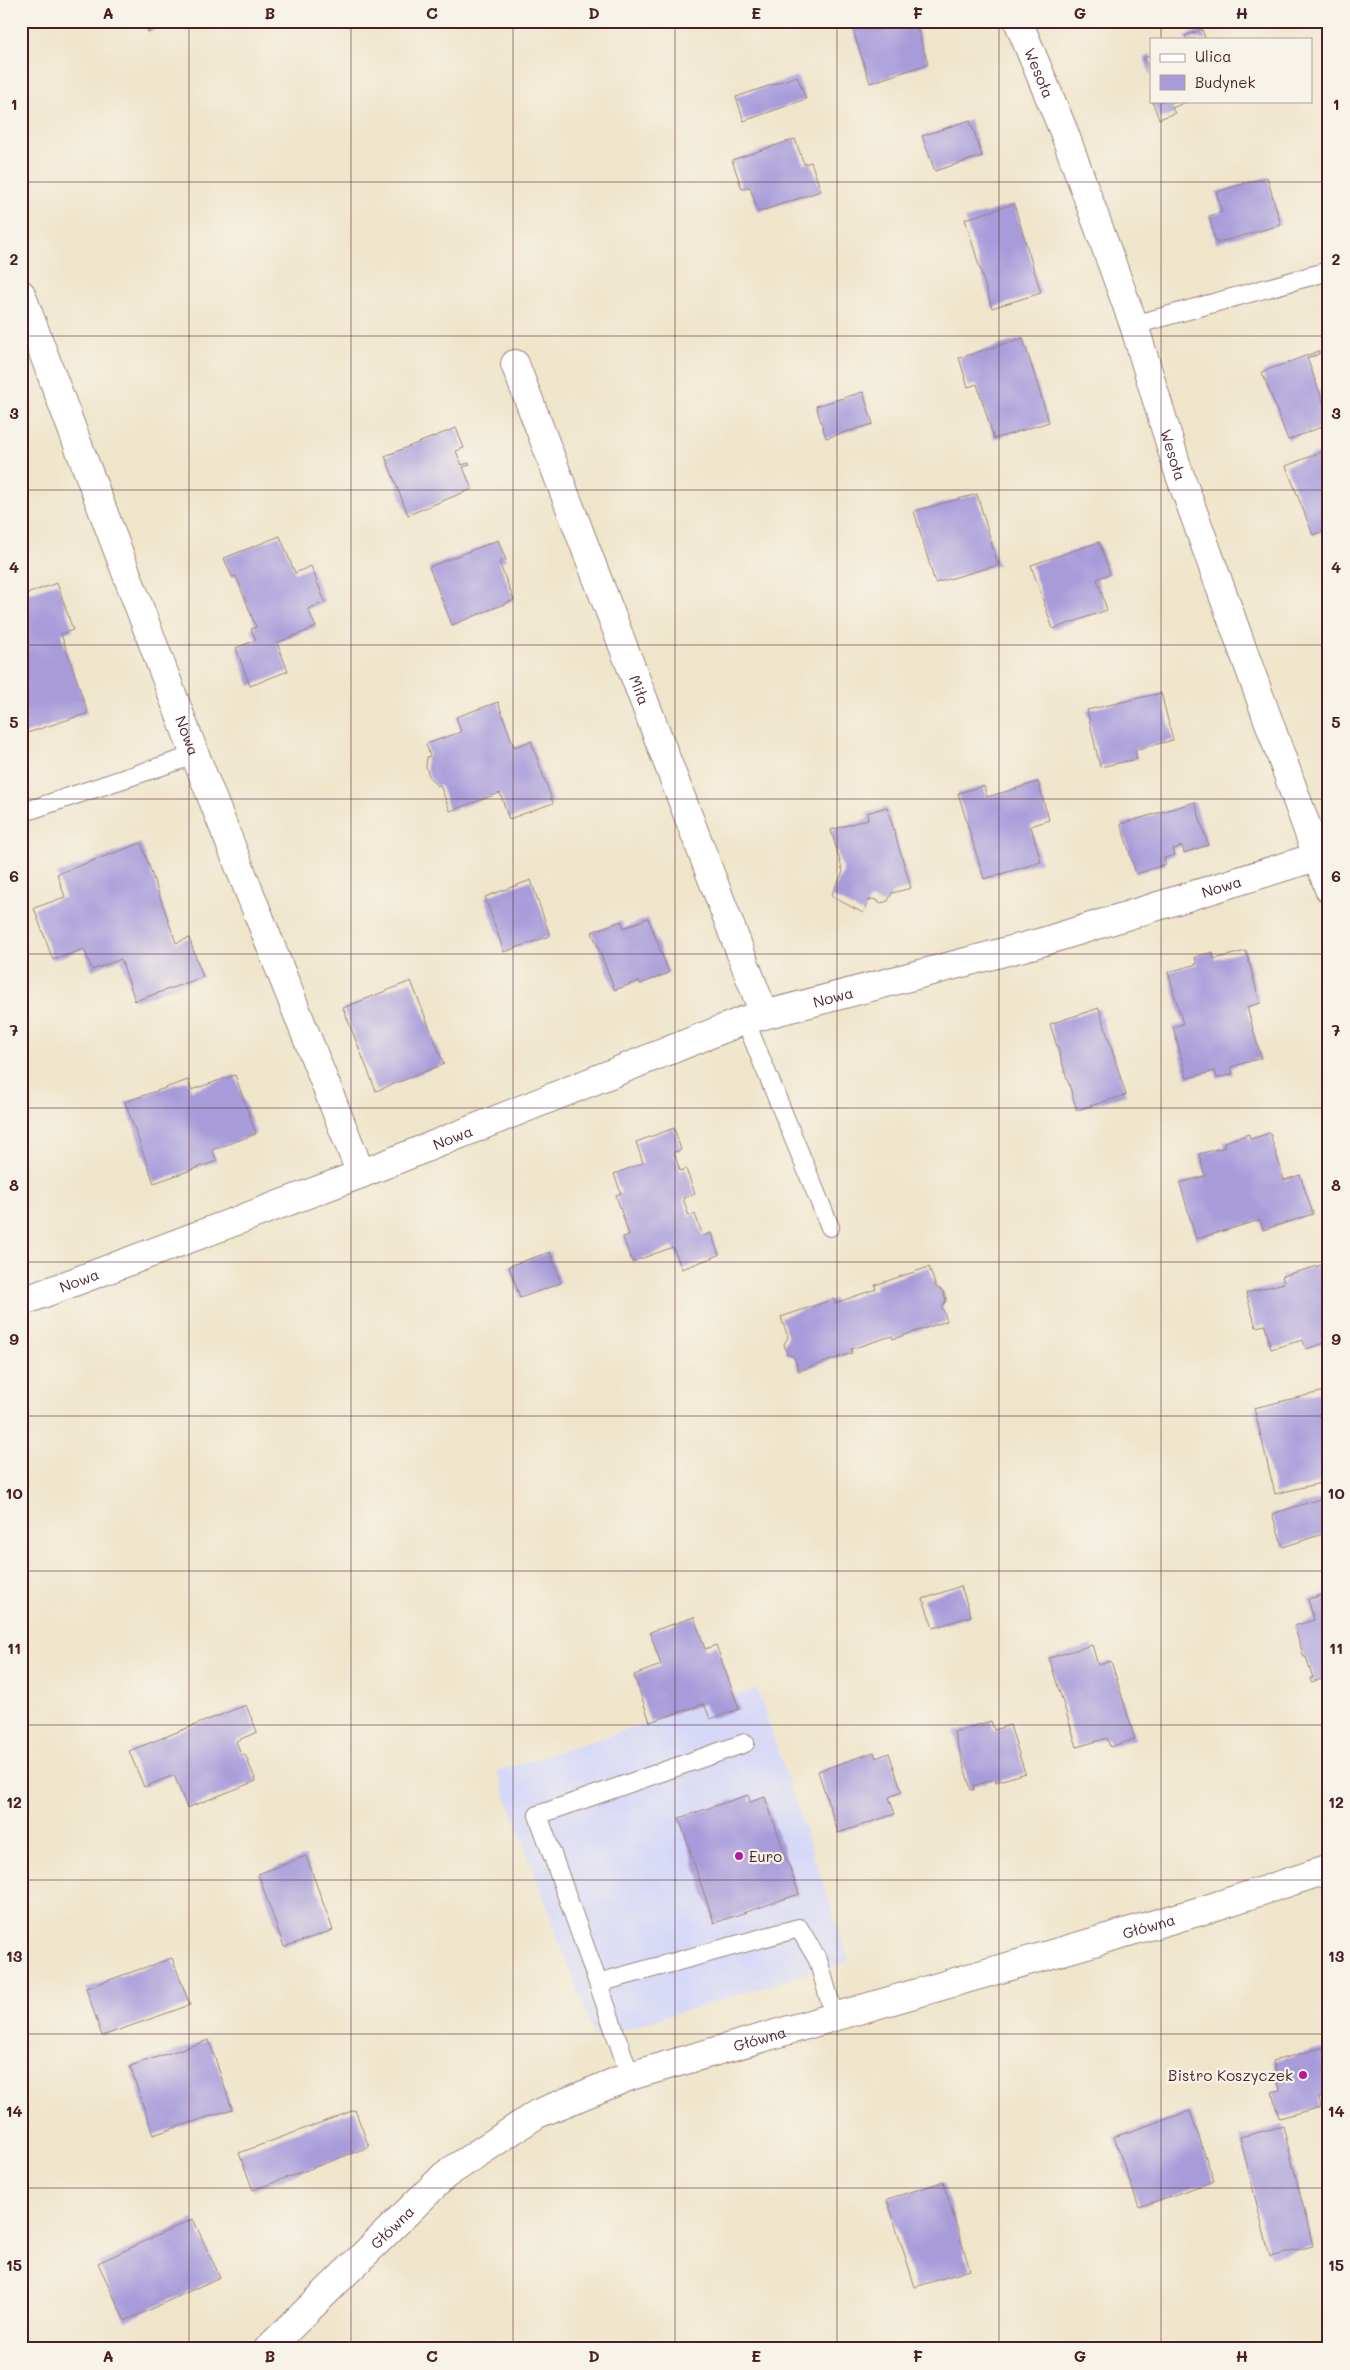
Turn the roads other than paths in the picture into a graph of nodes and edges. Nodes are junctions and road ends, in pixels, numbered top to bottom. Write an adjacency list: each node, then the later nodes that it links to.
1 (1018, 21): 4 (street, Wesoła)
2 (1329, 271): 4 (lane)
3 (21, 294): 6 (street, Nowa)
4 (1134, 325): 8 (street, Wesoła)
5 (515, 364): 10 (street, Miła)
6 (195, 755): 7 (lane); 11 (street, Nowa)
7 (21, 813)
8 (1316, 856): 9 (street, Wesoła); 10 (street, Nowa)
9 (1329, 889)
10 (754, 1017): 11 (street, Nowa); 12 (lane)
11 (362, 1174): 13 (street, Nowa)
12 (830, 1228)
13 (21, 1302)
14 (745, 1743): 16 (lane)
15 (1329, 1868): 17 (street, Główna)
16 (598, 1983): 17 (lane); 18 (lane)
17 (834, 2015): 18 (street, Główna)
18 (630, 2076): 19 (street, Główna)
19 (268, 2349)

